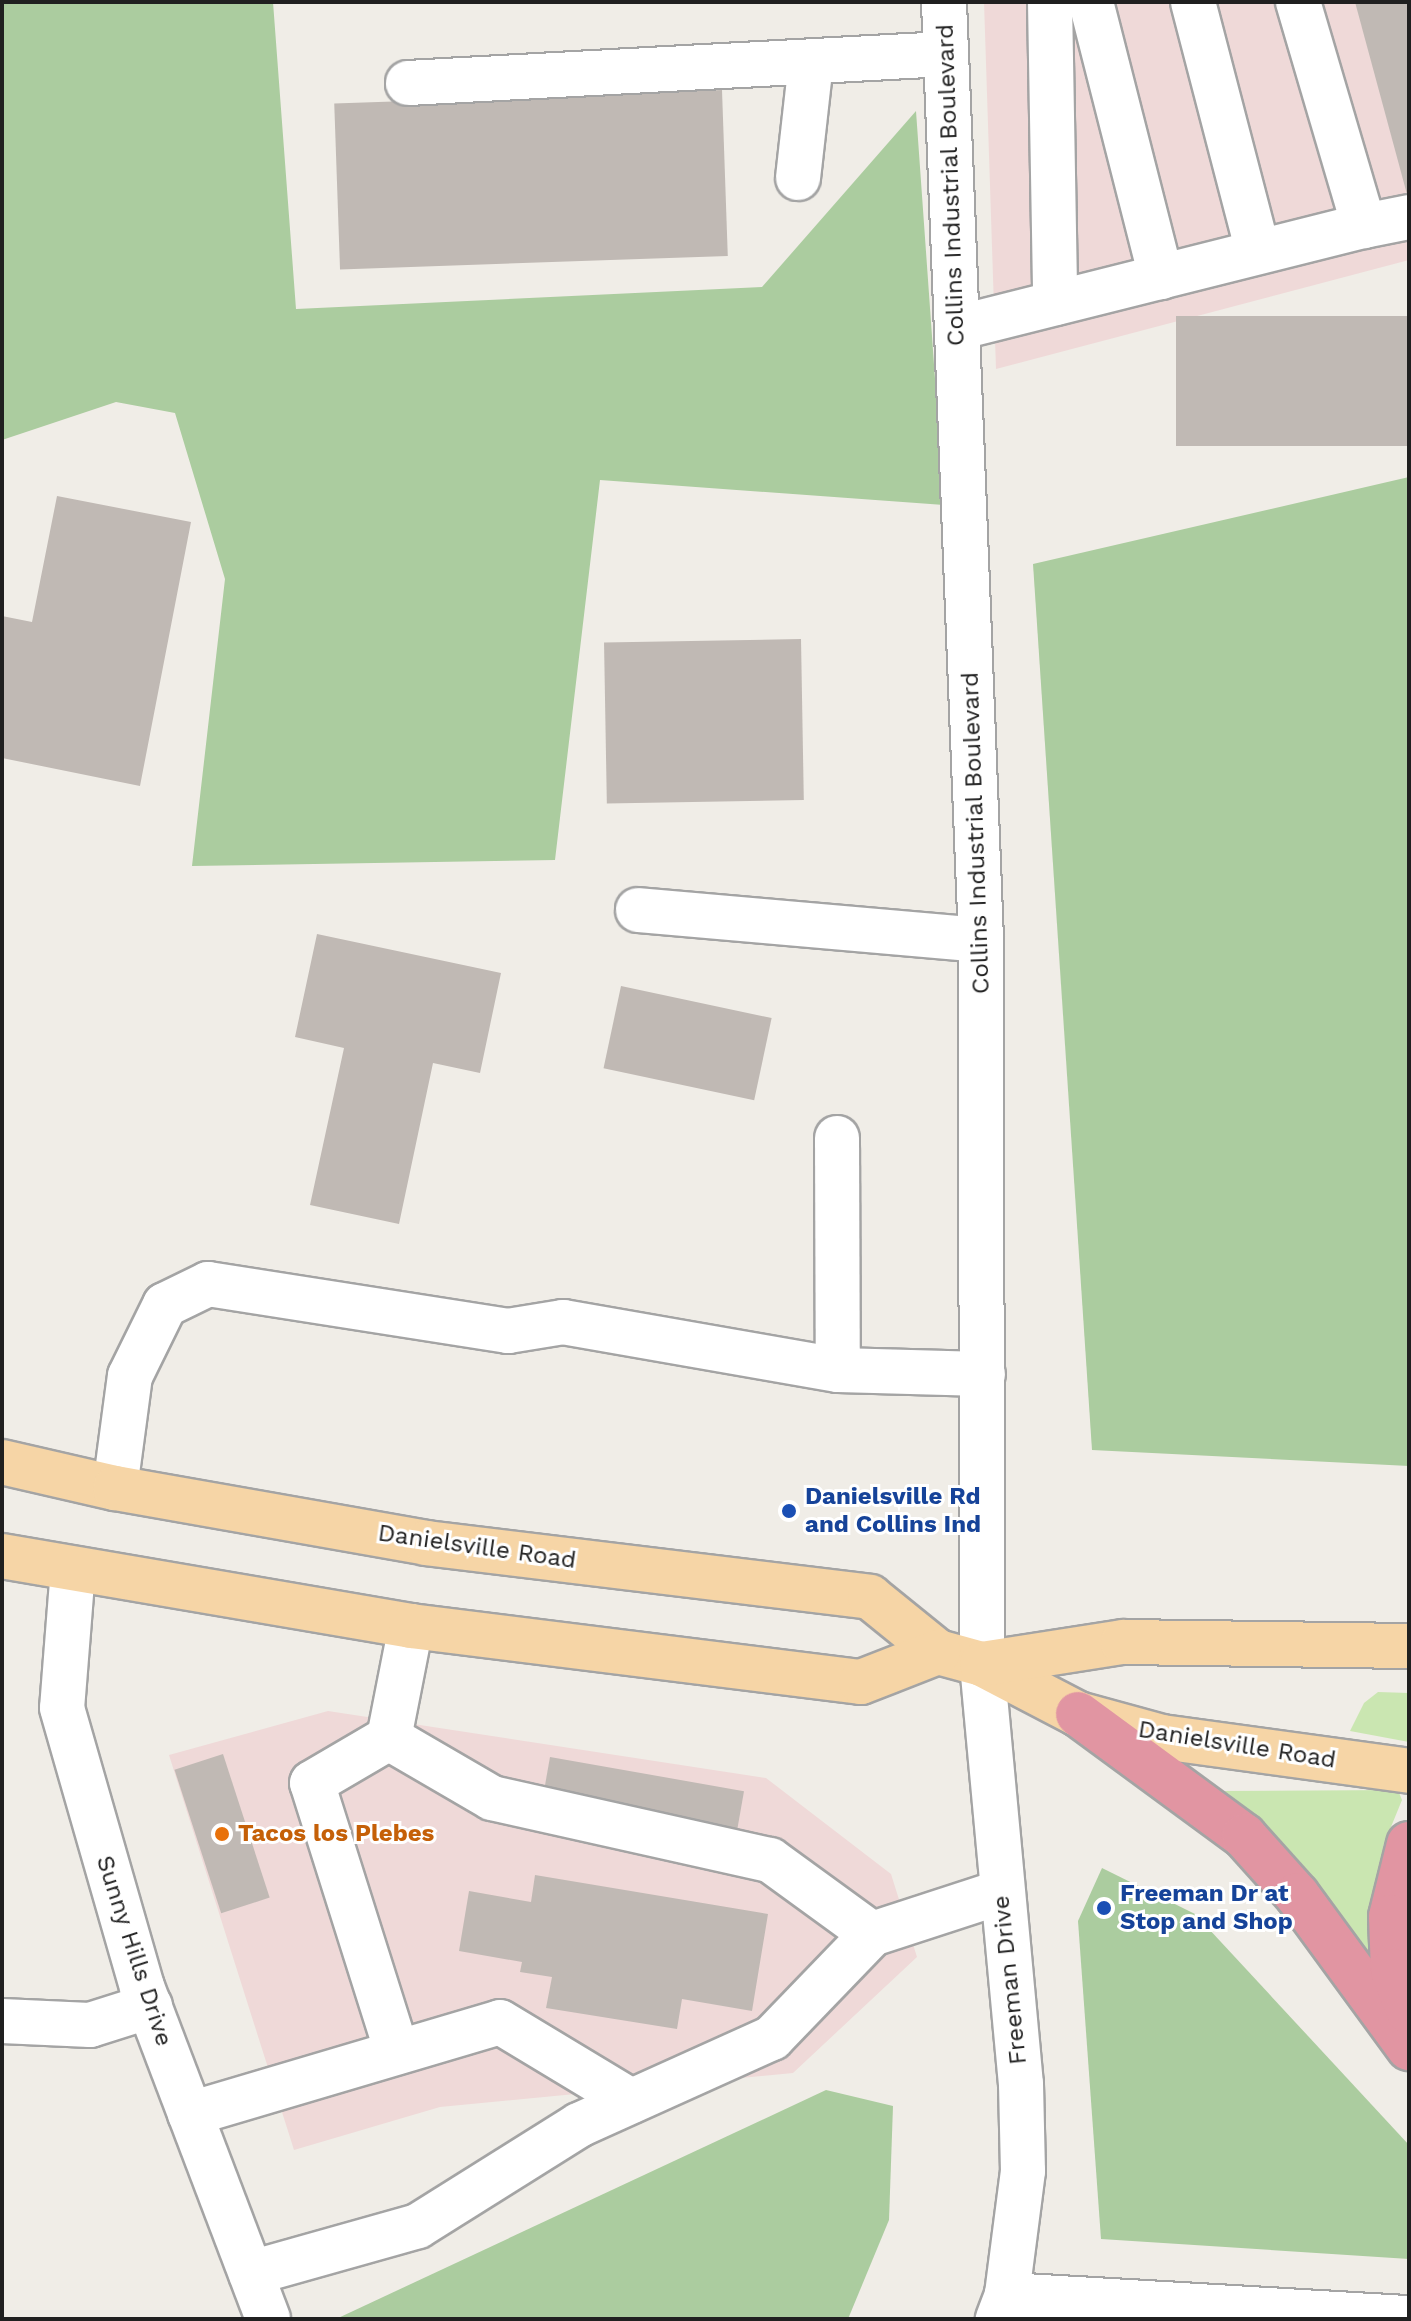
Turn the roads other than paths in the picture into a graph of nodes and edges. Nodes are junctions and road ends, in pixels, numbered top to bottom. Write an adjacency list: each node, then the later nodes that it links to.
1 (944, 2): 6 (street, Collins Industrial Boulevard)
2 (1050, 2): 14 (street)
3 (1091, 2): 13 (street)
4 (1193, 2): 12 (street)
5 (1298, 2): 11 (street)
6 (946, 54): 7 (street); 15 (street, Collins Industrial Boulevard)
7 (811, 62): 8 (street); 9 (street)
8 (408, 83)
9 (798, 178)
10 (1409, 217): 11 (street)
11 (1364, 226): 12 (street)
12 (1258, 252): 13 (street)
13 (1161, 277): 14 (street)
14 (1055, 303): 15 (street)
15 (957, 328): 17 (street, Collins Industrial Boulevard)
16 (638, 910): 17 (street)
17 (981, 940): 20 (street, Collins Industrial Boulevard)
18 (837, 1138): 19 (street)
19 (838, 1370): 20 (street); 22 (street)
20 (983, 1374): 28 (street, Collins Industrial Boulevard)
21 (2, 1462): 22 (main road, Danielsville Road)
22 (115, 1488): 27 (main road, Danielsville Road)
23 (2, 1556): 24 (main road)
24 (73, 1569): 25 (main road); 35 (street, Sunny Hills Drive)
25 (411, 1626): 27 (main road); 30 (street)
26 (1409, 1646): 28 (main road, Danielsville Road)
27 (938, 1652): 28 (main road, Danielsville Road)
28 (982, 1664): 29 (main road, Danielsville Road); 33 (street, Freeman Drive)
29 (1078, 1714): 31 (main road, Danielsville Road); 38 (highway)
30 (389, 1738): 34 (street); 39 (street)
31 (1409, 1771)
32 (1409, 1844): 36 (highway)
33 (1001, 1892): 34 (street); 43 (street, Freeman Drive)
34 (872, 1934): 40 (street)
35 (150, 2006): 37 (street); 41 (street, Sunny Hills Drive)
36 (1409, 2012)
37 (2, 2021)
38 (1409, 2048)
39 (397, 2052): 40 (street); 41 (street)
40 (631, 2101): 42 (street)
41 (190, 2114): 42 (street, Sunny Hills Drive)
42 (251, 2273): 45 (street, Sunny Hills Drive)
43 (1002, 2307): 44 (street, Freeman Drive)
44 (1409, 2318)
45 (268, 2319)

